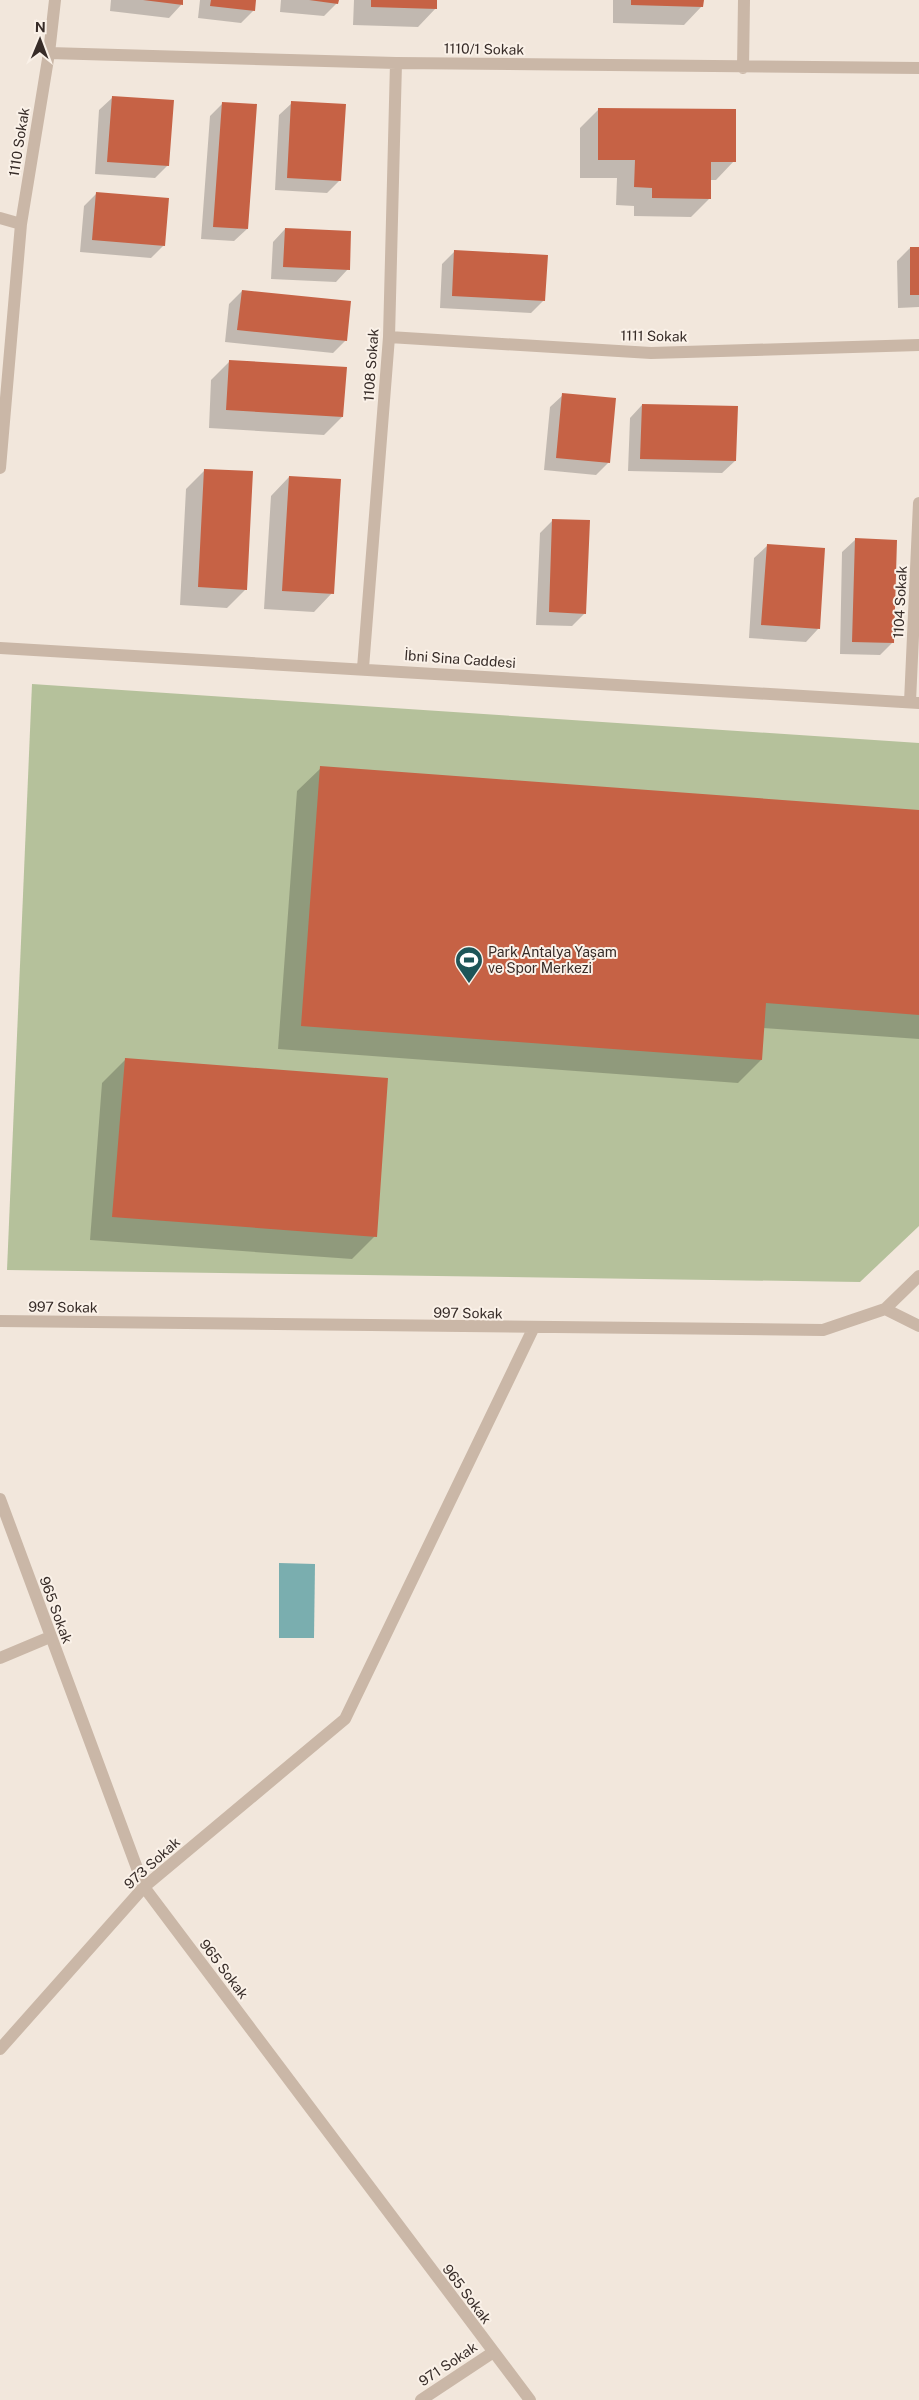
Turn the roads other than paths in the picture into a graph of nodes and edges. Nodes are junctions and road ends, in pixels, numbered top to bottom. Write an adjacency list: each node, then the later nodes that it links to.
1 (55, 0): 3 (street, 1110 Sokak)
2 (744, 0): 5 (street)
3 (49, 53): 4 (street, 1110/1 Sokak); 8 (street, 1110 Sokak)
4 (396, 63): 5 (street, 1110/1 Sokak); 9 (street, 1108 Sokak)
5 (744, 68): 6 (street, 1110/1 Sokak)
6 (919, 68)
7 (0, 218): 8 (street)
8 (21, 224): 11 (street, 1110 Sokak)
9 (389, 338): 10 (street, 1111 Sokak); 14 (street, 1108 Sokak)
10 (919, 345)
11 (0, 468)
12 (919, 504): 15 (street, 1104 Sokak)
13 (0, 648): 14 (street, İbni Sina Caddesi)
14 (362, 668): 15 (street, İbni Sina Caddesi)
15 (915, 702)
16 (919, 1276): 17 (street, 997 Sokak)
17 (885, 1309): 19 (street); 20 (street, 997 Sokak)
18 (0, 1321): 20 (street, 997 Sokak)
19 (919, 1326)
20 (533, 1329): 24 (street, 973 Sokak)
21 (0, 1499): 22 (street, 965 Sokak)
22 (50, 1637): 23 (street); 24 (street, 965 Sokak)
23 (0, 1658)
24 (144, 1887): 25 (street, 973 Sokak); 26 (street, 965 Sokak)
25 (0, 2049)
26 (492, 2353): 27 (street, 971 Sokak); 28 (street, 965 Sokak)
27 (421, 2400)
28 (530, 2400)

